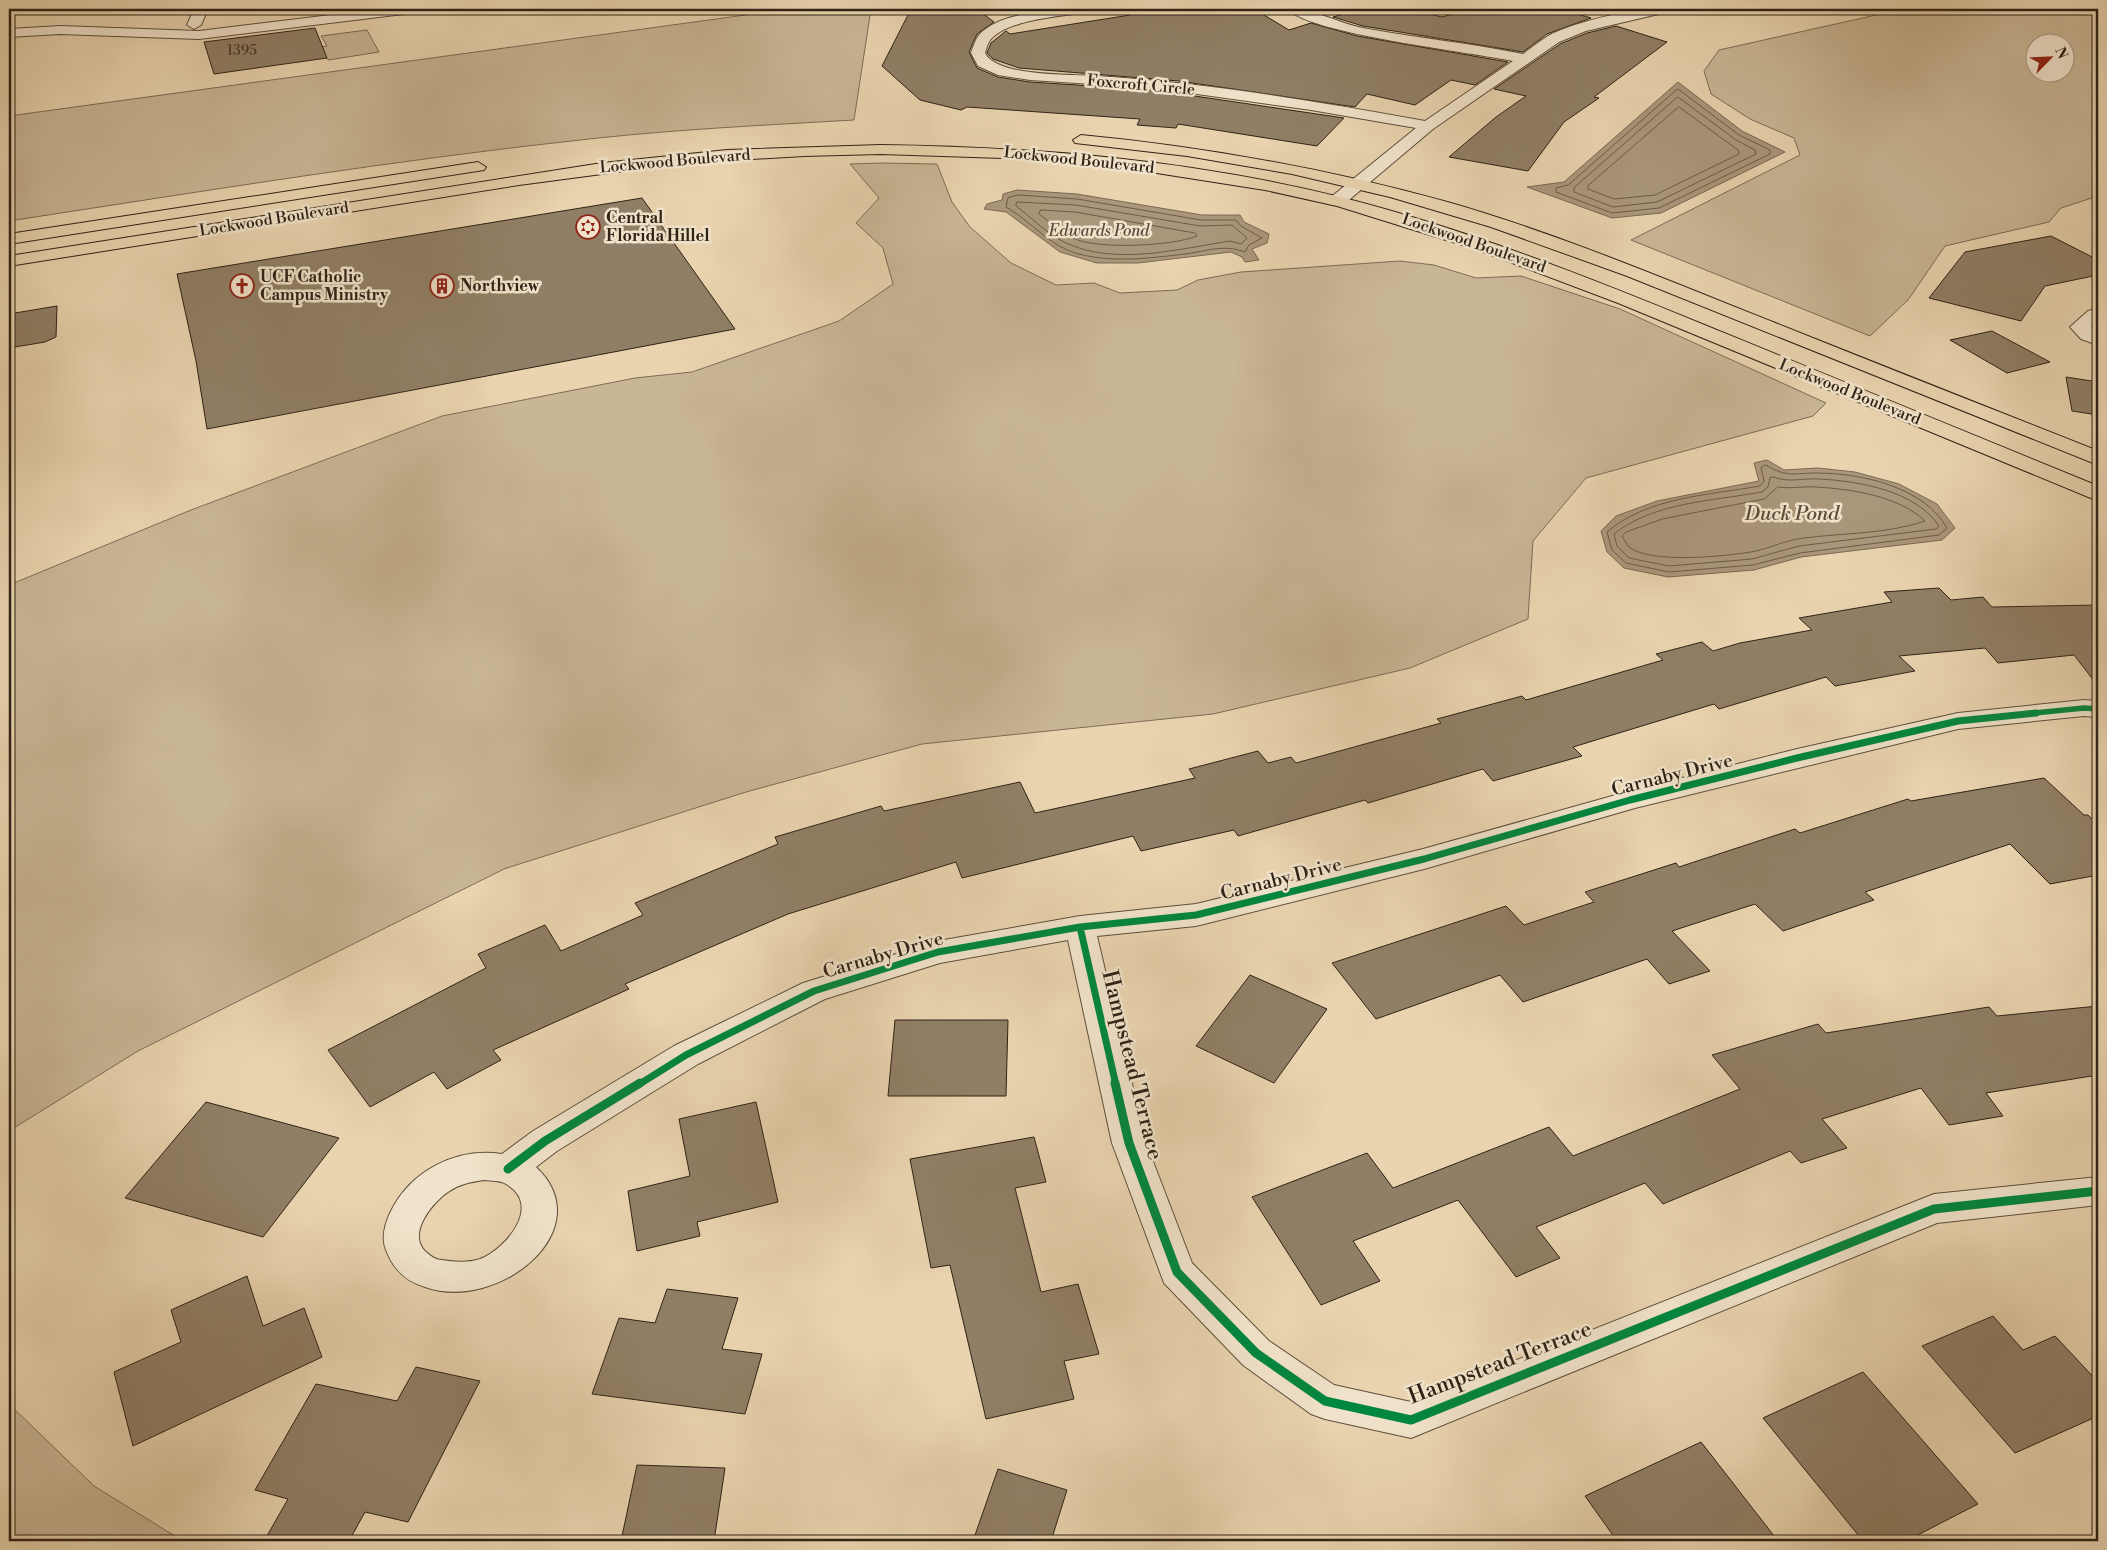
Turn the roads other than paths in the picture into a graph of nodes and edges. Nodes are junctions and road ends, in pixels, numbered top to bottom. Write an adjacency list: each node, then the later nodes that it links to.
1 (201, 9): 7 (street)
2 (325, 9): 7 (street)
3 (412, 9): 9 (street)
4 (1081, 9): 11 (street, Foxcroft Circle)
5 (1296, 9): 10 (street)
6 (1662, 9): 10 (street)
7 (194, 25): 9 (street)
8 (9, 33): 9 (street)
9 (178, 36)
10 (1526, 59): 11 (street)
11 (1428, 126): 17 (street)
12 (721, 138): 14 (main road)
13 (1060, 139): 17 (main road, Lockwood Boulevard)
14 (723, 155): 19 (main road, Lockwood Boulevard); 20 (main road, Lockwood Boulevard)
15 (492, 165): 16 (main road, Lockwood Boulevard)
16 (407, 178): 18 (main road, Lockwood Boulevard); 20 (main road)
17 (1356, 184): 19 (street); 26 (main road, Lockwood Boulevard)
18 (342, 188): 21 (main road, Lockwood Boulevard); 22 (main road)
19 (1337, 201): 27 (main road, Lockwood Boulevard)
20 (209, 229): 22 (main road, Lockwood Boulevard)
21 (9, 239)
22 (141, 240): 23 (main road, Lockwood Boulevard)
23 (9, 261)
24 (2098, 316): 25 (street)
25 (2098, 339)
26 (2098, 459)
27 (2098, 494)
28 (2098, 709): 29 (street, Carnaby Drive)
29 (1080, 927): 30 (street, Carnaby Drive); 31 (street, Hampstead Terrace)
30 (508, 1169)
31 (2098, 1191)

